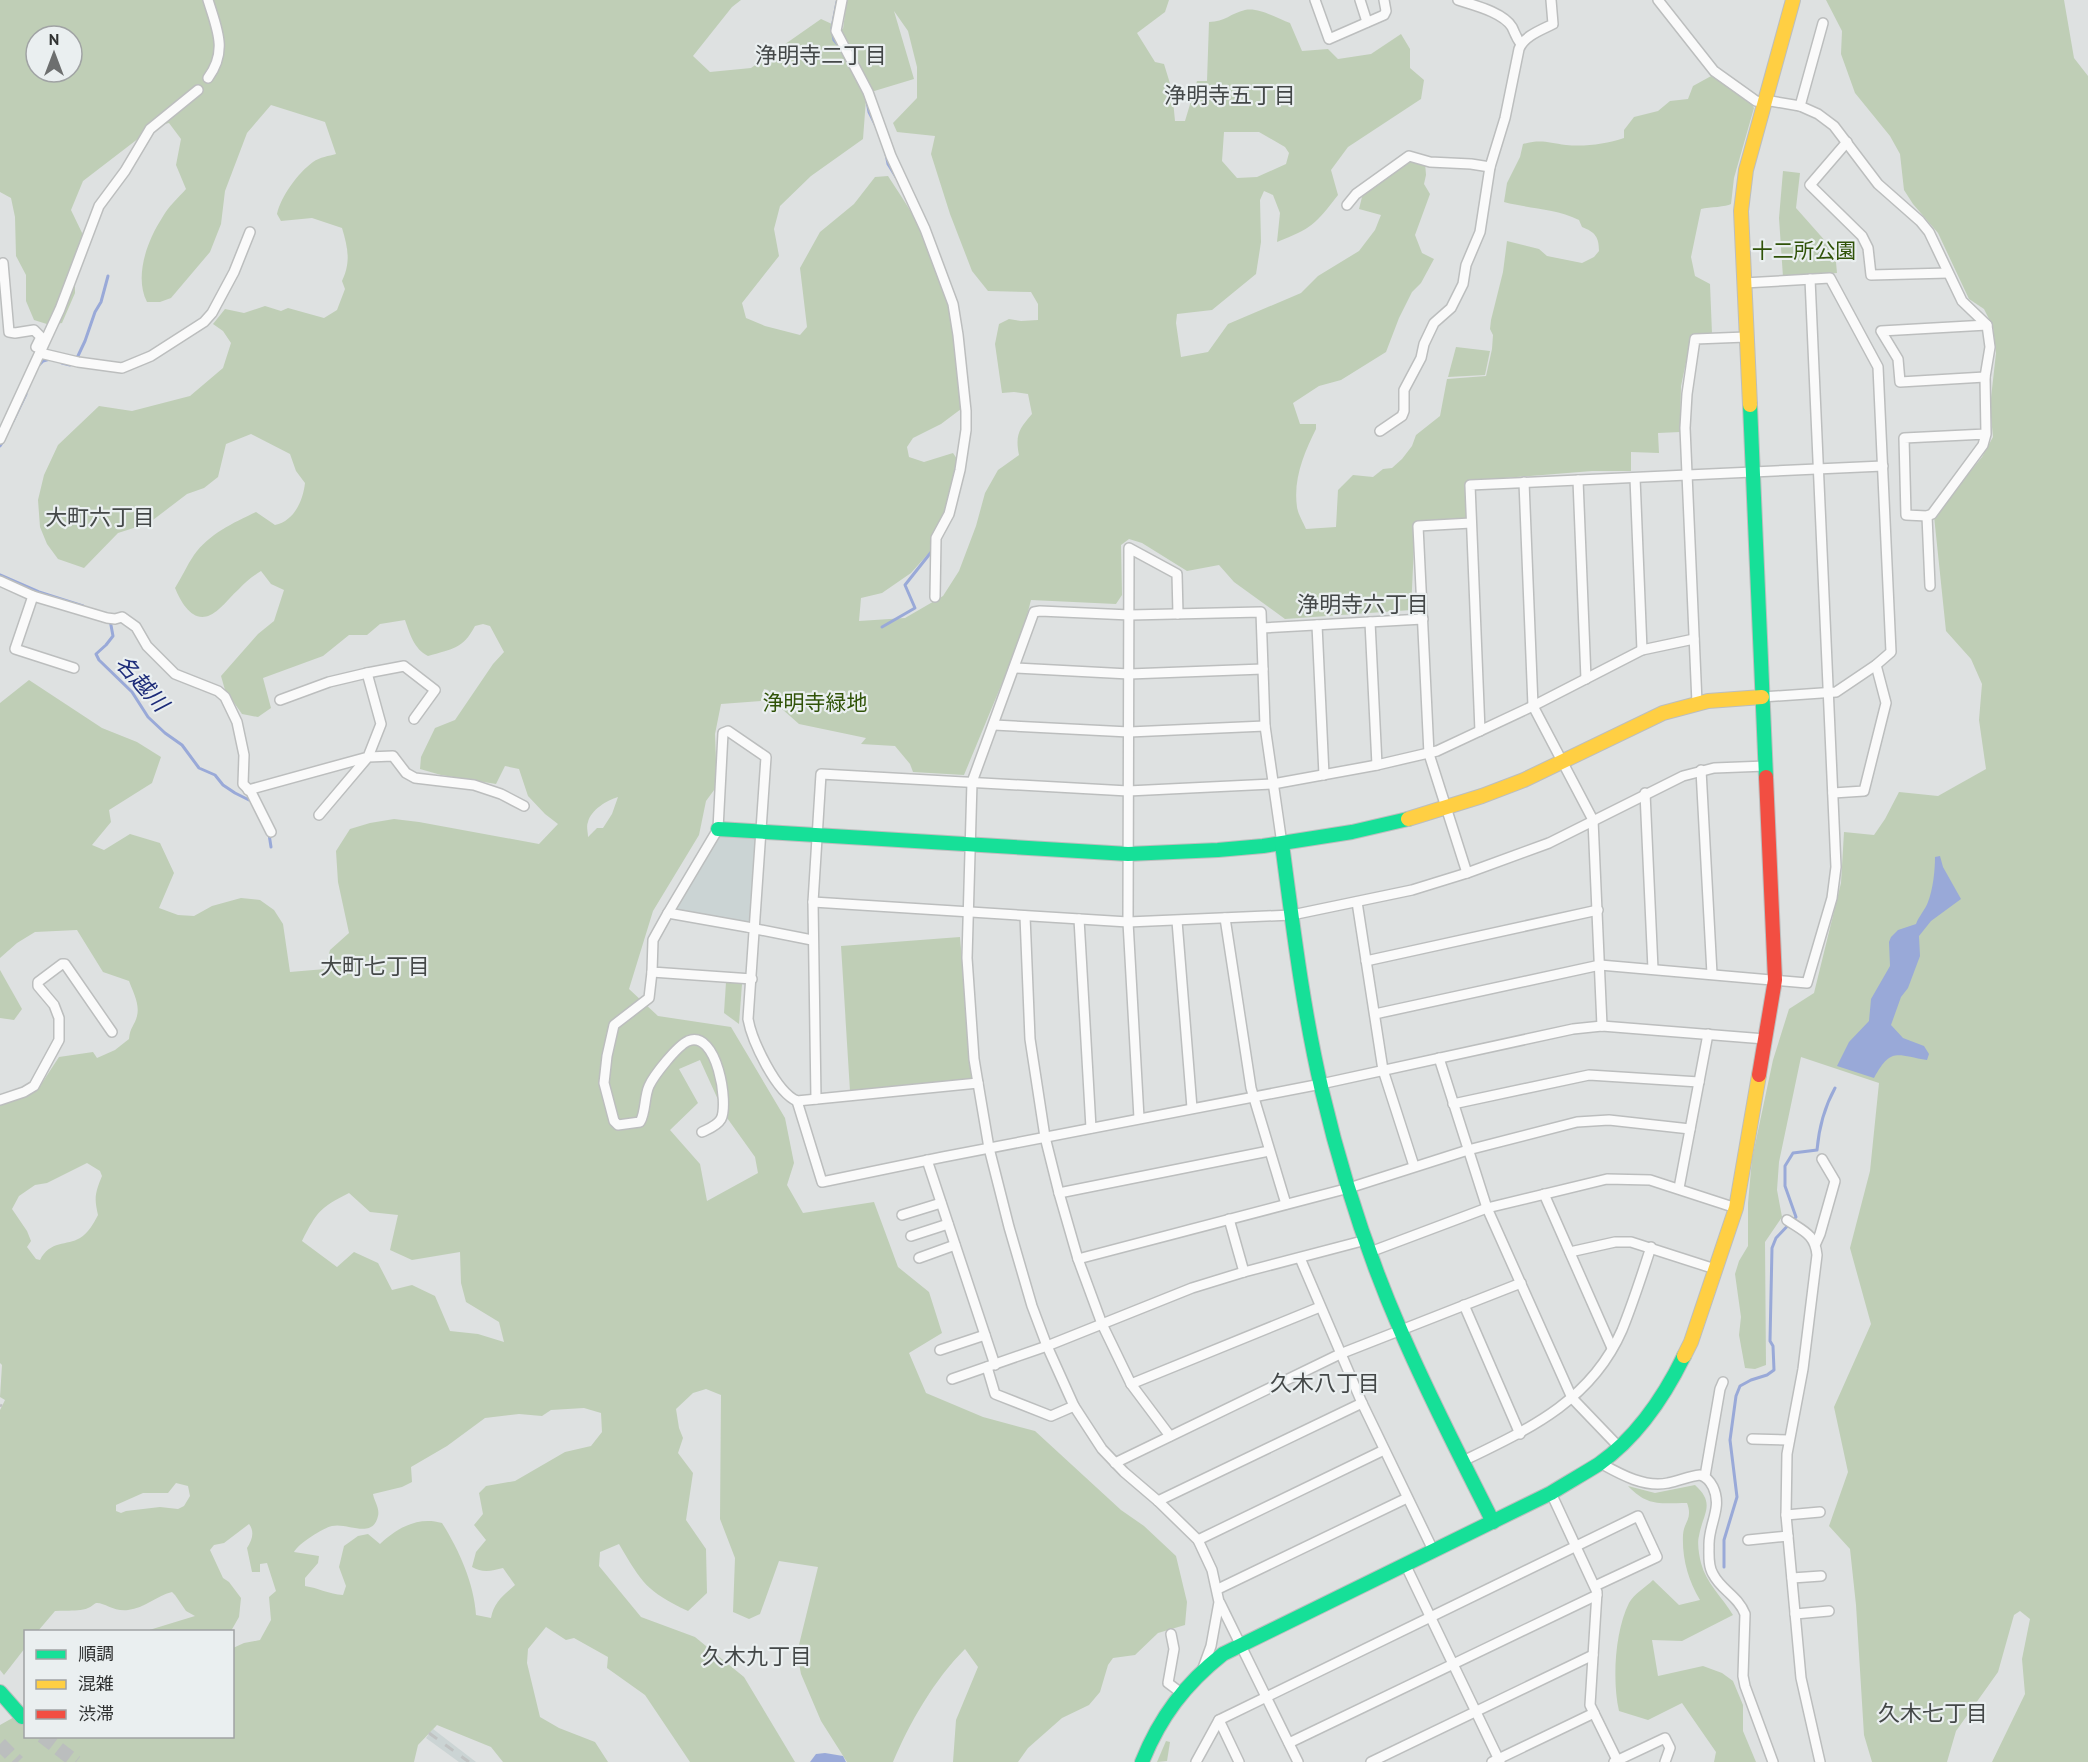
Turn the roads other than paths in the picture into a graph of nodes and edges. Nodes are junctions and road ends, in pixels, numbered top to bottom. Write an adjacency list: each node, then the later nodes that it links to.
1 (208, 0): 13 (street)
2 (842, 0): 44 (street)
3 (1315, 0): 10 (street)
4 (1360, 0): 10 (street)
5 (1384, 0): 10 (street)
6 (1458, 0): 12 (street)
7 (1658, 0): 15 (street)
8 (1793, 0): 15 (street)
9 (1551, 4): 12 (street)
10 (1367, 22)
11 (1823, 23): 16 (street)
12 (1521, 44): 18 (street)
13 (208, 78)
14 (198, 90): 27 (street)
15 (1765, 101): 16 (street); 24 (street)
16 (1800, 106): 17 (street)
17 (1847, 142): 22 (street); 22 (street)
18 (1490, 167): 19 (street); 29 (street)
19 (1347, 205)
20 (250, 232): 27 (street)
21 (3, 263): 27 (street)
22 (1948, 273): 25 (street)
23 (1810, 279): 24 (street); 32 (street); 33 (street)
24 (1744, 283): 26 (street)
25 (1987, 325): 28 (street); 28 (street)
26 (1746, 337): 34 (street); 35 (street)
27 (41, 351): 31 (street)
28 (1985, 377): 30 (street)
29 (1380, 431)
30 (1986, 434): 39 (street); 39 (street)
31 (0, 439)
32 (1883, 466): 33 (street); 53 (street)
33 (1819, 469): 34 (street); 60 (street)
34 (1752, 472): 35 (street); 61 (street)
35 (1688, 476): 36 (street); 51 (street)
36 (1635, 478): 37 (street); 52 (street)
37 (1578, 480): 38 (street); 59 (street)
38 (1524, 482): 40 (street); 64 (street)
39 (1927, 516): 42 (street)
40 (1471, 523): 47 (street); 68 (street)
41 (0, 581): 43 (street)
42 (1930, 586)
43 (33, 596): 54 (street); 79 (street)
44 (935, 597)
45 (1178, 614): 46 (street); 46 (street); 50 (street)
46 (1130, 615): 55 (street); 58 (street)
47 (1423, 619): 48 (street); 70 (street)
48 (1370, 622): 49 (street); 73 (street)
49 (1317, 625): 50 (street); 76 (street)
50 (1262, 628): 56 (street)
51 (1694, 639): 52 (street); 63 (street)
52 (1642, 650): 59 (street)
53 (1876, 665): 60 (street); 82 (street)
54 (74, 668)
55 (1014, 668): 58 (street); 66 (street)
56 (1263, 669): 58 (street); 67 (street)
57 (367, 673): 62 (street); 65 (street); 71 (street)
58 (1129, 674): 69 (street)
59 (1586, 680): 64 (street)
60 (1828, 694): 61 (street); 82 (street)
61 (1762, 697): 63 (street); 74 (street)
62 (280, 700)
63 (1697, 703): 72 (street)
64 (1533, 706): 68 (street); 72 (street)
65 (414, 719)
66 (994, 725): 69 (street); 77 (street)
67 (1265, 726): 69 (street); 78 (street)
68 (1480, 731): 70 (street)
69 (1129, 732): 80 (street)
70 (1428, 754): 73 (street); 84 (street)
71 (368, 757): 79 (street); 83 (street); 85 (street)
72 (1563, 762): 84 (street); 86 (street)
73 (1377, 765): 76 (street)
74 (1766, 766): 75 (street); 114 (street)
75 (1701, 770): 81 (street); 112 (street)
76 (1324, 775): 78 (street)
77 (972, 782): 80 (street); 90 (street); 91 (street)
78 (1273, 784): 80 (street); 92 (street)
79 (248, 790): 89 (street)
80 (1128, 791): 93 (street)
81 (1645, 793): 86 (street); 110 (street)
82 (1833, 793): 114 (street)
83 (524, 806)
84 (1446, 807): 92 (street); 94 (street)
85 (319, 815)
86 (1593, 820): 94 (street); 97 (street)
87 (718, 829): 88 (street); 88 (street); 99 (street)
88 (761, 831): 90 (street); 106 (street)
89 (271, 832)
90 (816, 834): 91 (street); 96 (street)
91 (970, 843): 93 (street); 98 (street)
92 (1282, 844): 93 (street); 100 (street)
93 (1128, 854): 105 (street)
94 (1467, 873): 95 (street)
95 (1357, 902): 100 (street); 108 (street)
96 (813, 903): 98 (street); 107 (street)
97 (1598, 910): 108 (street); 109 (street)
98 (967, 912): 101 (street); 123 (street)
99 (668, 913): 106 (street); 111 (street)
100 (1292, 915): 102 (street); 124 (street)
101 (1025, 916): 103 (street); 135 (street)
102 (1225, 918): 104 (street); 125 (street)
103 (1079, 919): 105 (street); 132 (street)
104 (1177, 921): 105 (street); 130 (street)
105 (1128, 922): 131 (street)
106 (756, 929): 107 (street); 113 (street)
107 (813, 940): 126 (street)
108 (1366, 961): 115 (street)
109 (1600, 965): 110 (street); 115 (street); 116 (street)
110 (1653, 969): 112 (street)
111 (652, 972): 113 (street); 134 (street)
112 (1712, 974): 114 (street)
113 (752, 979): 128 (street)
114 (1775, 980): 119 (street)
115 (1375, 1014): 121 (street)
116 (1602, 1026): 118 (street); 120 (street)
117 (112, 1032): 127 (street)
118 (1708, 1034): 119 (street); 122 (street)
119 (1765, 1039): 149 (street)
120 (1439, 1058): 121 (street); 129 (street)
121 (1383, 1070): 124 (street); 141 (street)
122 (1699, 1082): 129 (street); 133 (street)
123 (978, 1083): 126 (street); 136 (street)
124 (1321, 1084): 125 (street); 142 (street)
125 (1253, 1097): 130 (street); 138 (street)
126 (816, 1099): 128 (street)
127 (0, 1100)
128 (797, 1101): 140 (street)
129 (1453, 1104): 137 (street)
130 (1192, 1108): 131 (street)
131 (1139, 1118): 132 (street)
132 (1091, 1128): 135 (street)
133 (1690, 1129): 137 (street); 143 (street)
134 (702, 1132)
135 (1045, 1137): 136 (street); 144 (street)
136 (989, 1148): 140 (street); 171 (street)
137 (1468, 1150): 141 (street); 148 (street)
138 (1269, 1151): 144 (street); 147 (street)
139 (1822, 1159): 155 (street)
140 (927, 1160): 146 (street)
141 (1414, 1166): 142 (street)
142 (1349, 1188): 147 (street); 157 (street)
143 (1679, 1188): 145 (street); 149 (street)
144 (1059, 1193): 162 (street)
145 (1544, 1194): 148 (street); 159 (street)
146 (941, 1203): 150 (street); 153 (street)
147 (1286, 1204): 151 (street)
148 (1487, 1208): 157 (street); 165 (street)
149 (1736, 1208): 163 (street)
150 (902, 1215)
151 (1229, 1219): 162 (street); 164 (street)
152 (1790, 1222): 155 (street)
153 (948, 1224): 154 (street); 156 (street)
154 (911, 1236)
155 (1816, 1243): 185 (street)
156 (955, 1245): 160 (street); 170 (street)
157 (1368, 1246): 161 (street); 169 (street)
158 (1651, 1247): 159 (street); 163 (street); 172 (street)
159 (1570, 1252): 172 (street)
160 (919, 1258)
161 (1300, 1258): 164 (street); 167 (street)
162 (1078, 1259): 168 (street)
163 (1715, 1269): 186 (street)
164 (1244, 1272): 168 (street)
165 (1521, 1283): 166 (street); 179 (street)
166 (1464, 1305): 169 (street); 182 (street)
167 (1320, 1307): 174 (street); 178 (street)
168 (1102, 1324): 171 (street); 178 (street)
169 (1400, 1329): 174 (street); 188 (street)
170 (985, 1335): 173 (street); 175 (street)
171 (1047, 1346): 175 (street); 181 (street)
172 (1612, 1348): 179 (street)
173 (940, 1350)
174 (1340, 1354): 180 (street); 183 (street)
175 (991, 1366): 176 (street); 181 (street)
176 (952, 1379)
177 (1723, 1382): 191 (street)
178 (1131, 1384): 183 (street)
179 (1572, 1398): 182 (street); 186 (street)
180 (1362, 1403): 187 (street); 194 (street)
181 (1074, 1406): 189 (street)
182 (1520, 1434): 188 (street)
183 (1170, 1436): 189 (street)
184 (1752, 1439): 185 (street)
185 (1789, 1440): 196 (street)
186 (1619, 1447): 190 (street)
187 (1384, 1450): 193 (street); 199 (street)
188 (1463, 1461): 197 (street)
189 (1115, 1463): 194 (street)
190 (1600, 1463): 191 (street); 192 (street)
191 (1705, 1476): 233 (street)
192 (1551, 1493): 197 (street); 201 (street)
193 (1407, 1498): 202 (street); 206 (street)
194 (1158, 1501): 199 (street)
195 (1820, 1512): 196 (street)
196 (1786, 1515): 198 (street)
197 (1492, 1522): 202 (street)
198 (1788, 1536): 200 (street); 205 (street)
199 (1198, 1540): 206 (street)
200 (1748, 1540)
201 (1575, 1546): 207 (street); 207 (street); 211 (street)
202 (1433, 1550): 203 (street)
203 (1405, 1564): 211 (street); 213 (street)
204 (1821, 1576): 205 (street)
205 (1792, 1578): 210 (street)
206 (1218, 1589): 208 (street)
207 (1596, 1590): 214 (street); 215 (street)
208 (1219, 1602): 213 (street); 216 (street)
209 (1829, 1611): 210 (street)
210 (1795, 1614): 234 (street)
211 (1431, 1616): 215 (street); 219 (street)
212 (1171, 1634): 218 (street)
213 (1241, 1643): 216 (street); 219 (street)
214 (1593, 1655): 220 (street); 221 (street)
215 (1453, 1664): 220 (street); 224 (street)
216 (1203, 1668): 218 (street)
217 (0, 1692): 222 (street)
218 (1180, 1692): 226 (street)
219 (1266, 1696): 223 (street); 224 (street)
220 (1477, 1711): 225 (street); 230 (street)
221 (1594, 1713): 225 (street); 231 (street)
222 (22, 1717)
223 (1219, 1720): 227 (street); 228 (street)
224 (1289, 1743): 229 (street)
225 (1497, 1761)
226 (1142, 1762)
227 (1196, 1762)
228 (1239, 1762)
229 (1299, 1762)
230 (1371, 1762)
231 (1617, 1762): 232 (street)
232 (1665, 1762)
233 (1773, 1762)
234 (1820, 1762)

